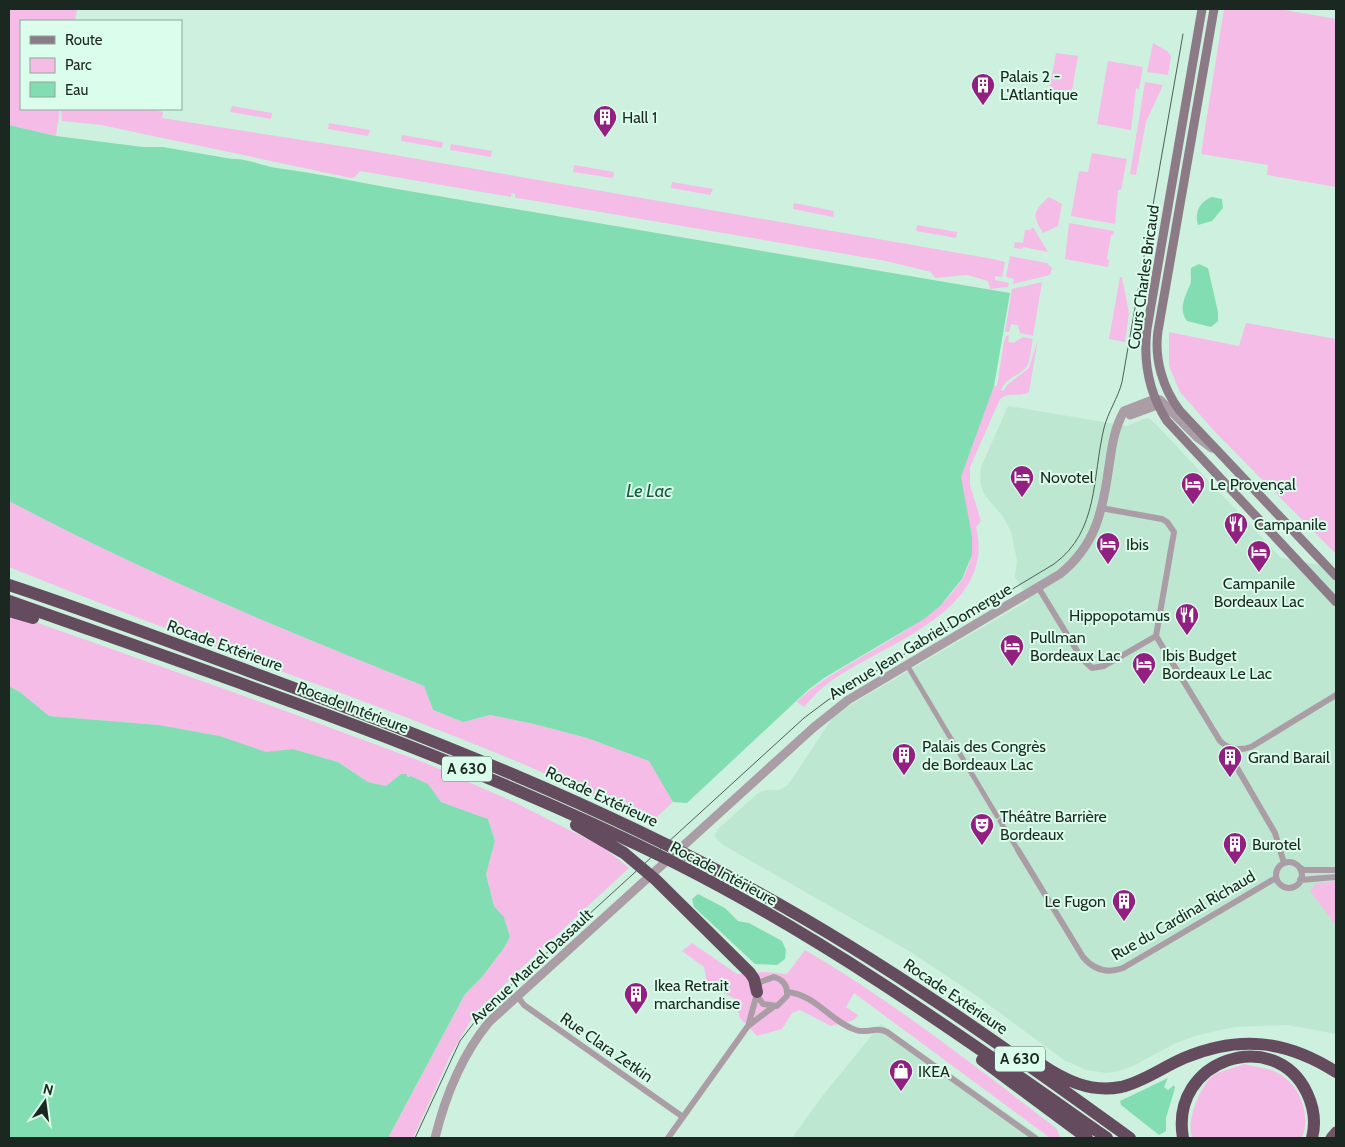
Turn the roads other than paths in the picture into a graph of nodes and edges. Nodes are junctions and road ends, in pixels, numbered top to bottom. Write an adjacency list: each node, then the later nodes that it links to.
1 (1202, 9): 3 (main road, Cours Charles Bricaud)
2 (1214, 9): 3 (main road, Cours Charles Bricaud)
3 (1162, 401): 4 (street, Avenue Jean Gabriel Domergue); 5 (main road, Cours Charles Bricaud); 11 (main road, Cours Charles Bricaud)
4 (1100, 508): 8 (street, Avenue Jean Gabriel Domergue); 13 (street)
5 (1336, 576)
6 (9, 577): 9 (highway)
7 (9, 585): 9 (highway, Rocade Extérieure / A 630)
8 (1038, 587): 13 (street); 15 (street, Avenue Jean Gabriel Domergue)
9 (52, 600): 27 (highway, Rocade Extérieure / A 630)
10 (9, 601): 14 (highway, Rocade Intérieure / A 630)
11 (1336, 602)
12 (9, 611): 14 (highway)
13 (1156, 636): 17 (street)
14 (112, 638): 18 (highway, Rocade Intérieure / A 630)
15 (907, 665): 19 (street); 20 (street, Avenue Jean Gabriel Domergue)
16 (1336, 695): 17 (street)
17 (1234, 749): 21 (street)
18 (440, 758): 29 (highway); 30 (highway, Rocade Intérieure / A 630)
19 (1018, 850): 25 (street, Rue du Cardinal Richaud)
20 (674, 854): 31 (street, Avenue Marcel Dassault)
21 (1284, 863): 22 (street); 25 (street)
22 (1299, 867): 23 (street); 26 (street)
23 (1336, 870)
24 (1336, 877): 26 (street)
25 (1276, 878): 26 (street)
26 (1300, 880)
27 (907, 983): 34 (highway); 44 (highway, Rocade Extérieure / A 630)
28 (787, 992): 29 (street); 32 (street); 40 (street)
29 (757, 994): 32 (street); 33 (street)
30 (898, 994): 35 (highway); 43 (highway, Rocade Intérieure / A 630)
31 (518, 997): 36 (street, Rue Clara Zetkin); 38 (street, Avenue Marcel Dassault)
32 (773, 1007): 33 (street)
33 (748, 1026): 36 (street)
34 (1336, 1072)
35 (1038, 1102): 41 (highway); 42 (highway)
36 (683, 1117): 39 (street)
37 (1336, 1132): 47 (highway)
38 (432, 1138)
39 (668, 1138)
40 (1034, 1138)
41 (1080, 1138)
42 (1088, 1138)
43 (1106, 1138)
44 (1130, 1138)
45 (1183, 1138): 46 (highway)
46 (1312, 1138)
47 (1331, 1138)

